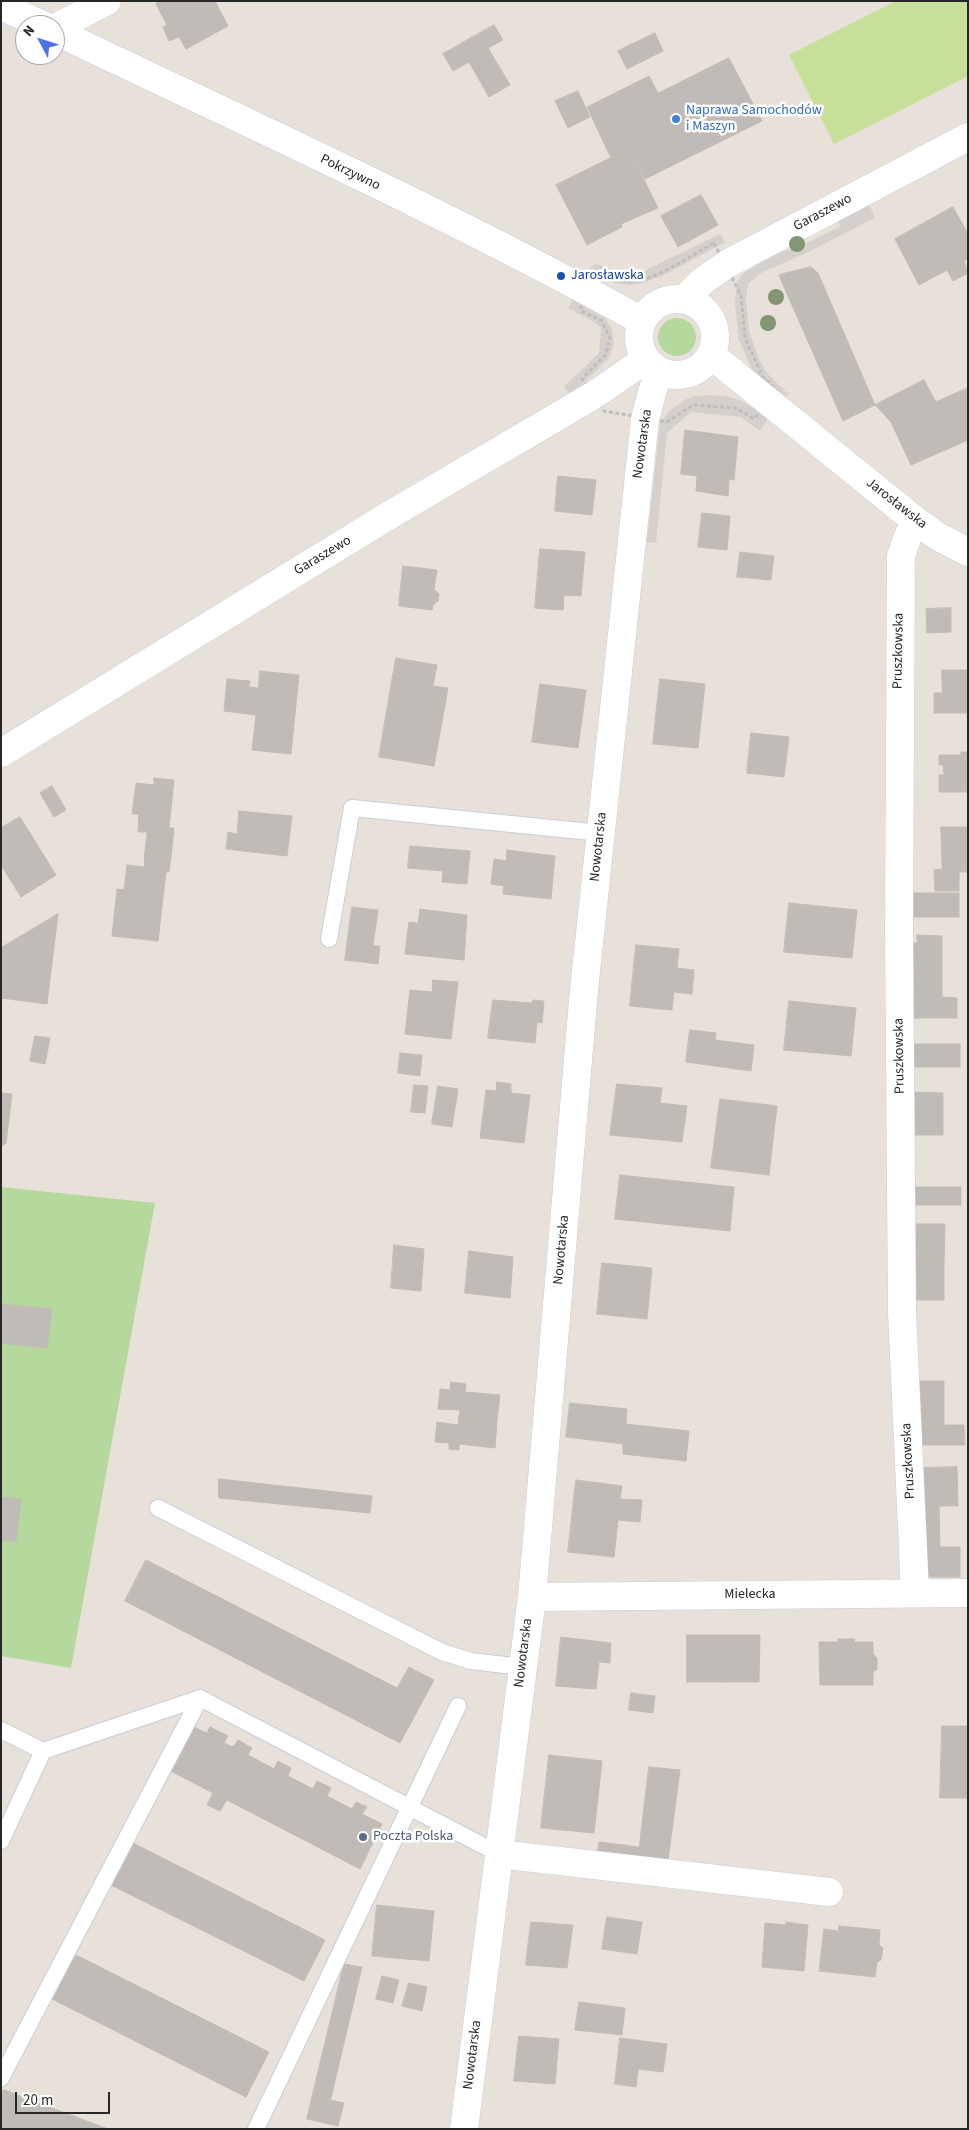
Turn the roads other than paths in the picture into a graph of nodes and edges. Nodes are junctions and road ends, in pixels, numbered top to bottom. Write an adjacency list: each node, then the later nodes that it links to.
1 (108, 1): 4 (street)
2 (1, 6): 3 (street)
3 (20, 15)
4 (65, 24)
5 (65, 34): 8 (street, Pokrzywno)
6 (968, 137): 7 (street, Garaszewo)
7 (684, 299): 8 (street); 9 (street)
8 (642, 321): 10 (street)
9 (711, 355): 10 (street); 11 (street, Jarosławska)
10 (651, 365): 13 (street, Garaszewo); 14 (street, Nowotarska)
11 (916, 521): 12 (street, Jarosławska); 17 (street, Pruszkowska)
12 (968, 552)
13 (1, 753)
14 (601, 833): 15 (lane); 19 (street, Nowotarska)
15 (329, 939)
16 (158, 1508): 20 (lane)
17 (915, 1593): 18 (street, Mielecka); 19 (street, Mielecka)
18 (968, 1593)
19 (532, 1597): 20 (street, Nowotarska)
20 (522, 1667): 27 (street, Nowotarska)
21 (200, 1698): 24 (lane); 25 (lane); 29 (lane)
22 (458, 1706): 25 (lane)
23 (1, 1730): 24 (lane)
24 (43, 1750): 26 (lane)
25 (409, 1807): 27 (lane); 30 (lane)
26 (1, 1841)
27 (499, 1854): 28 (street); 31 (street, Nowotarska)
28 (829, 1892)
29 (1, 2078)
30 (256, 2129)
31 (464, 2129)

